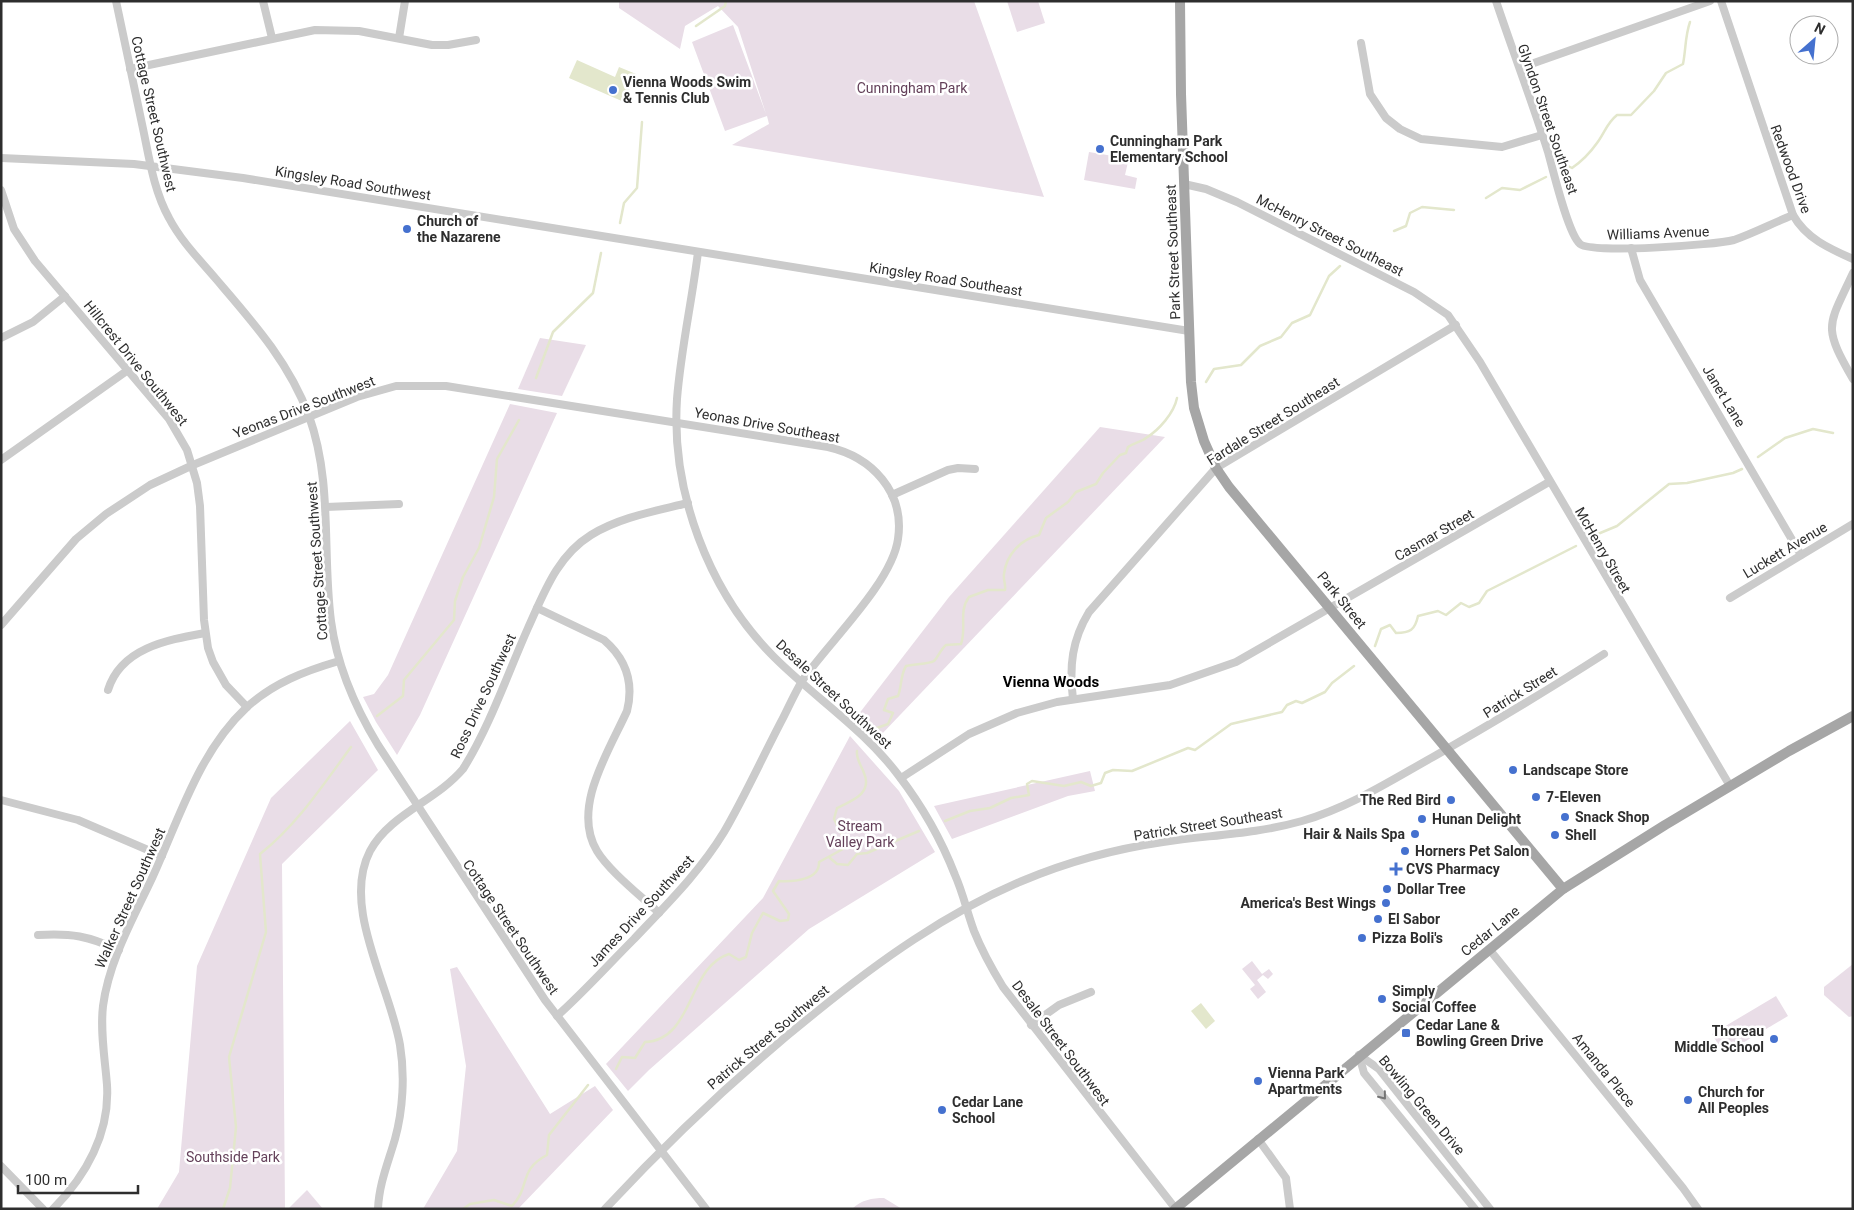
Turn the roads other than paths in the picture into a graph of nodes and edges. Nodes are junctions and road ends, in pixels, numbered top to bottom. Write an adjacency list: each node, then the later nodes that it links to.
1 (116, 1): 13 (street, Cottage Street Southwest)
2 (263, 1): 8 (street)
3 (405, 1): 9 (street)
4 (1180, 1): 17 (main road, Park Street Southeast)
5 (1496, 1): 12 (street, Glyndon Street Southeast)
6 (1710, 1): 12 (street)
7 (1721, 1): 19 (street, Redwood Drive)
8 (272, 38): 9 (street); 13 (street)
9 (399, 38): 10 (street)
10 (476, 40)
11 (1361, 43): 14 (street)
12 (1520, 68): 14 (street, Glyndon Street Southeast)
13 (130, 69): 16 (street, Cottage Street Southwest)
14 (1542, 135): 20 (street, Glyndon Street Southeast)
15 (1, 158): 16 (street, Kingsley Road Southwest)
16 (151, 166): 22 (street, Kingsley Road Southwest); 31 (street, Cottage Street Southwest)
17 (1184, 184): 26 (street, McHenry Street Southeast); 27 (main road, Park Street Southeast)
18 (1, 190): 25 (street, Hillcrest Drive Southwest)
19 (1793, 215): 21 (street, Williams Avenue); 23 (street, Redwood Drive)
20 (1579, 243): 21 (street, Williams Avenue)
21 (1631, 248): 43 (street, Janet Lane)
22 (698, 252): 27 (street, Kingsley Road Southeast); 32 (street, Desale Street Southwest)
23 (1853, 259)
24 (1853, 273): 30 (street)
25 (64, 296): 28 (street); 29 (street, Hillcrest Drive Southwest)
26 (1456, 325): 35 (street, Fardale Street Southeast); 37 (street, McHenry Street)
27 (1189, 331): 35 (main road, Park Street Southeast)
28 (1, 338)
29 (128, 370): 33 (street); 34 (street, Hillcrest Drive Southwest)
30 (1853, 379)
31 (309, 417): 32 (street, Yeonas Drive Southwest); 34 (street, Yeonas Drive Southwest); 41 (street, Cottage Street Southwest)
32 (678, 422): 38 (street, Yeonas Drive Southeast); 39 (street, Desale Street Southwest)
33 (1, 460)
34 (193, 464): 47 (street, Yeonas Drive Southwest); 48 (street, Hillcrest Drive Southwest)
35 (1216, 468): 46 (main road, Park Street); 53 (street, Fardale Street Southeast)
36 (975, 469): 38 (street)
37 (1549, 482): 46 (street, Casmar Street); 58 (street, McHenry Street)
38 (892, 495): 51 (street, James Drive Southwest)
39 (688, 503): 45 (street, Ross Drive Southwest); 51 (street, Desale Street Southwest)
40 (400, 504): 41 (street)
41 (326, 507): 50 (street, Cottage Street Southwest)
42 (1853, 524): 43 (street, Luckett Avenue)
43 (1801, 555): 44 (street, Luckett Avenue)
44 (1730, 598)
45 (537, 608): 60 (street, Ross Drive Southwest); 64 (street)
46 (1331, 608): 53 (street, Casmar Street); 56 (main road, Park Street)
47 (1, 624)
48 (205, 633): 52 (street); 54 (street, Hillcrest Drive Southwest)
49 (1604, 654): 56 (street, Patrick Street)
50 (339, 661): 54 (street, Walker Street Southwest); 60 (street, Cottage Street Southwest)
51 (802, 682): 57 (street, Desale Street Southwest); 64 (street, James Drive Southwest)
52 (108, 690)
53 (1073, 699): 57 (street, Casmar Street)
54 (247, 707): 61 (street, Walker Street Southwest)
55 (1853, 716): 58 (main road, Cedar Lane)
56 (1446, 749): 62 (main road); 63 (street, Patrick Street Southeast)
57 (901, 778): 63 (street, Desale Street Southwest)
58 (1730, 786): 62 (main road, Cedar Lane)
59 (1, 800): 61 (street)
60 (418, 807): 69 (street, Cottage Street Southwest); 77 (street, Ross Drive Southwest)
61 (162, 856): 67 (street, Walker Street Southwest)
62 (1563, 889): 66 (main road, Cedar Lane)
63 (966, 907): 70 (street, Desale Street Southwest); 73 (street, Patrick Street Southwest)
64 (659, 913): 69 (street, James Drive Southwest)
65 (38, 934): 67 (street)
66 (1490, 949): 71 (main road, Cedar Lane); 84 (street, Amanda Place)
67 (119, 950): 76 (street, Walker Street Southwest)
68 (1091, 992): 70 (street)
69 (556, 1016): 73 (street, Cottage Street Southwest)
70 (1031, 1025): 80 (street, Desale Street Southwest)
71 (1359, 1055): 72 (main road, Cedar Lane); 82 (street, Bowling Green Drive, one-way to 82); 83 (street, Bowling Green Drive)
72 (1258, 1139): 80 (main road, Cedar Lane); 81 (street)
73 (660, 1150): 78 (street, Patrick Street Southwest); 79 (street, Cottage Street Southwest)
74 (1, 1166): 75 (street)
75 (44, 1209)
76 (53, 1209)
77 (378, 1209)
78 (605, 1209)
79 (706, 1209)
80 (1175, 1209)
81 (1290, 1209)
82 (1475, 1209)
83 (1490, 1209)
84 (1698, 1209)

